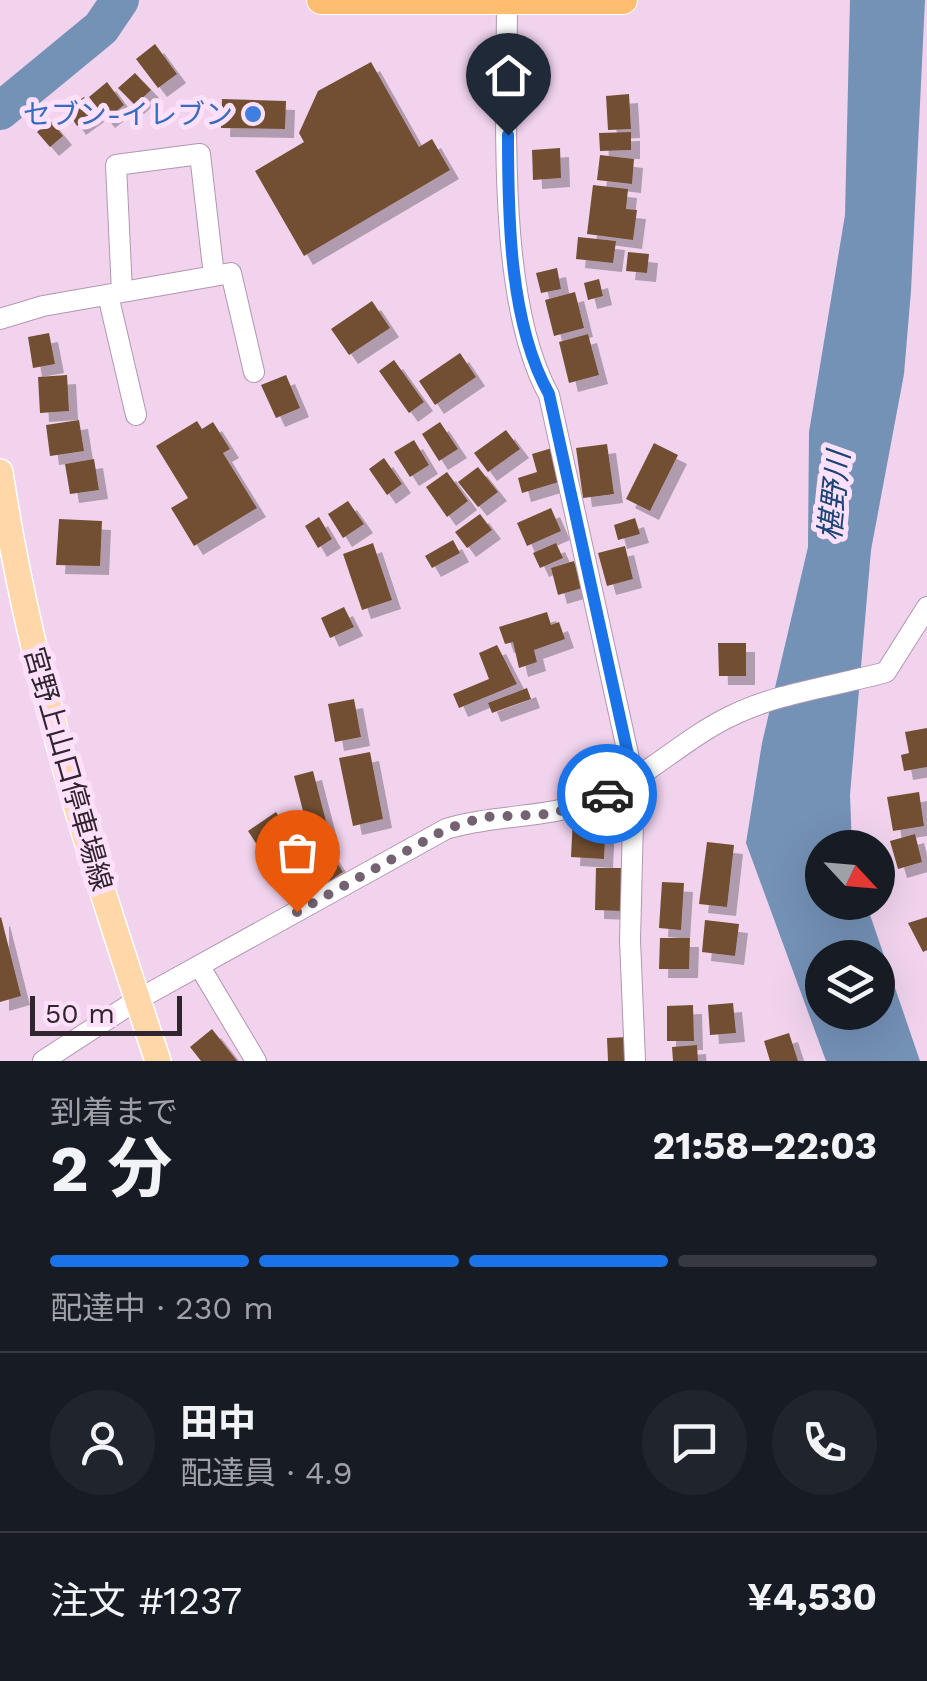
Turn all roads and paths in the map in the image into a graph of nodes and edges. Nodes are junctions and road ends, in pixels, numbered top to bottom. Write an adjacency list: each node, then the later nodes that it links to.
1 (321, 0): 3 (highway)
2 (623, 0): 3 (highway)
3 (508, 1): 11 (street)
4 (214, 276): 5 (street); 5 (street); 7 (street)
5 (115, 293): 6 (street); 8 (street)
6 (0, 319)
7 (254, 372)
8 (136, 415)
9 (0, 472): 13 (main road, 宮野上山口停車場線)
10 (927, 607): 11 (street)
11 (634, 782): 12 (street); 17 (street)
12 (200, 968): 13 (street); 16 (street)
13 (138, 1000): 14 (street); 15 (main road, 宮野上山口停車場線)
14 (43, 1061)
15 (158, 1061)
16 (256, 1061)
17 (636, 1061)

